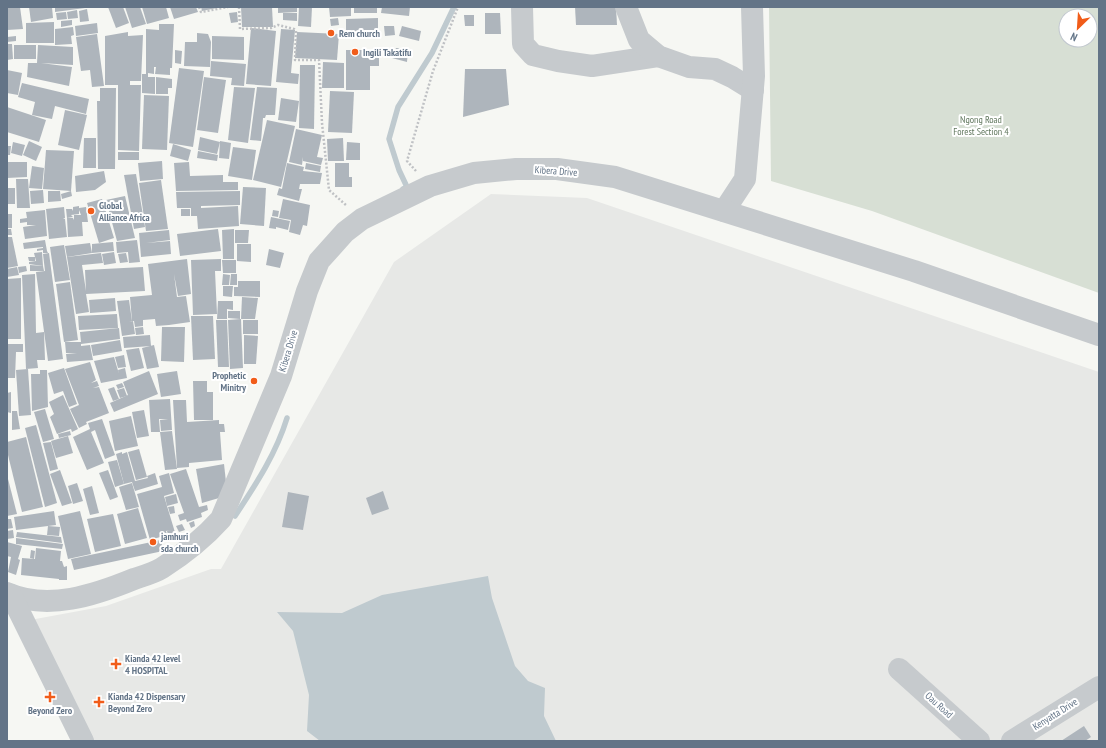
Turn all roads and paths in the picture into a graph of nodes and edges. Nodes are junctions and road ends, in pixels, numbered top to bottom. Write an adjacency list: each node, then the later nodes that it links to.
1 (199, 7): 2 (path)
2 (228, 7)
3 (239, 7): 12 (path)
4 (458, 7): 10 (path)
5 (522, 7): 8 (street)
6 (626, 7): 8 (street)
7 (752, 7): 9 (street)
8 (658, 56): 9 (street)
9 (753, 90): 11 (street)
10 (430, 186): 11 (street, Kibera Drive); 12 (street, Kibera Drive)
11 (724, 212): 13 (street, Kibera Drive)
12 (362, 219): 14 (street, Kibera Drive)
13 (1099, 336)
14 (8, 595): 17 (street)
15 (899, 669): 18 (street, Oau Road)
16 (1099, 687): 19 (street, Kenyatta Drive)
17 (83, 741)
18 (979, 741)
19 (1012, 741)

